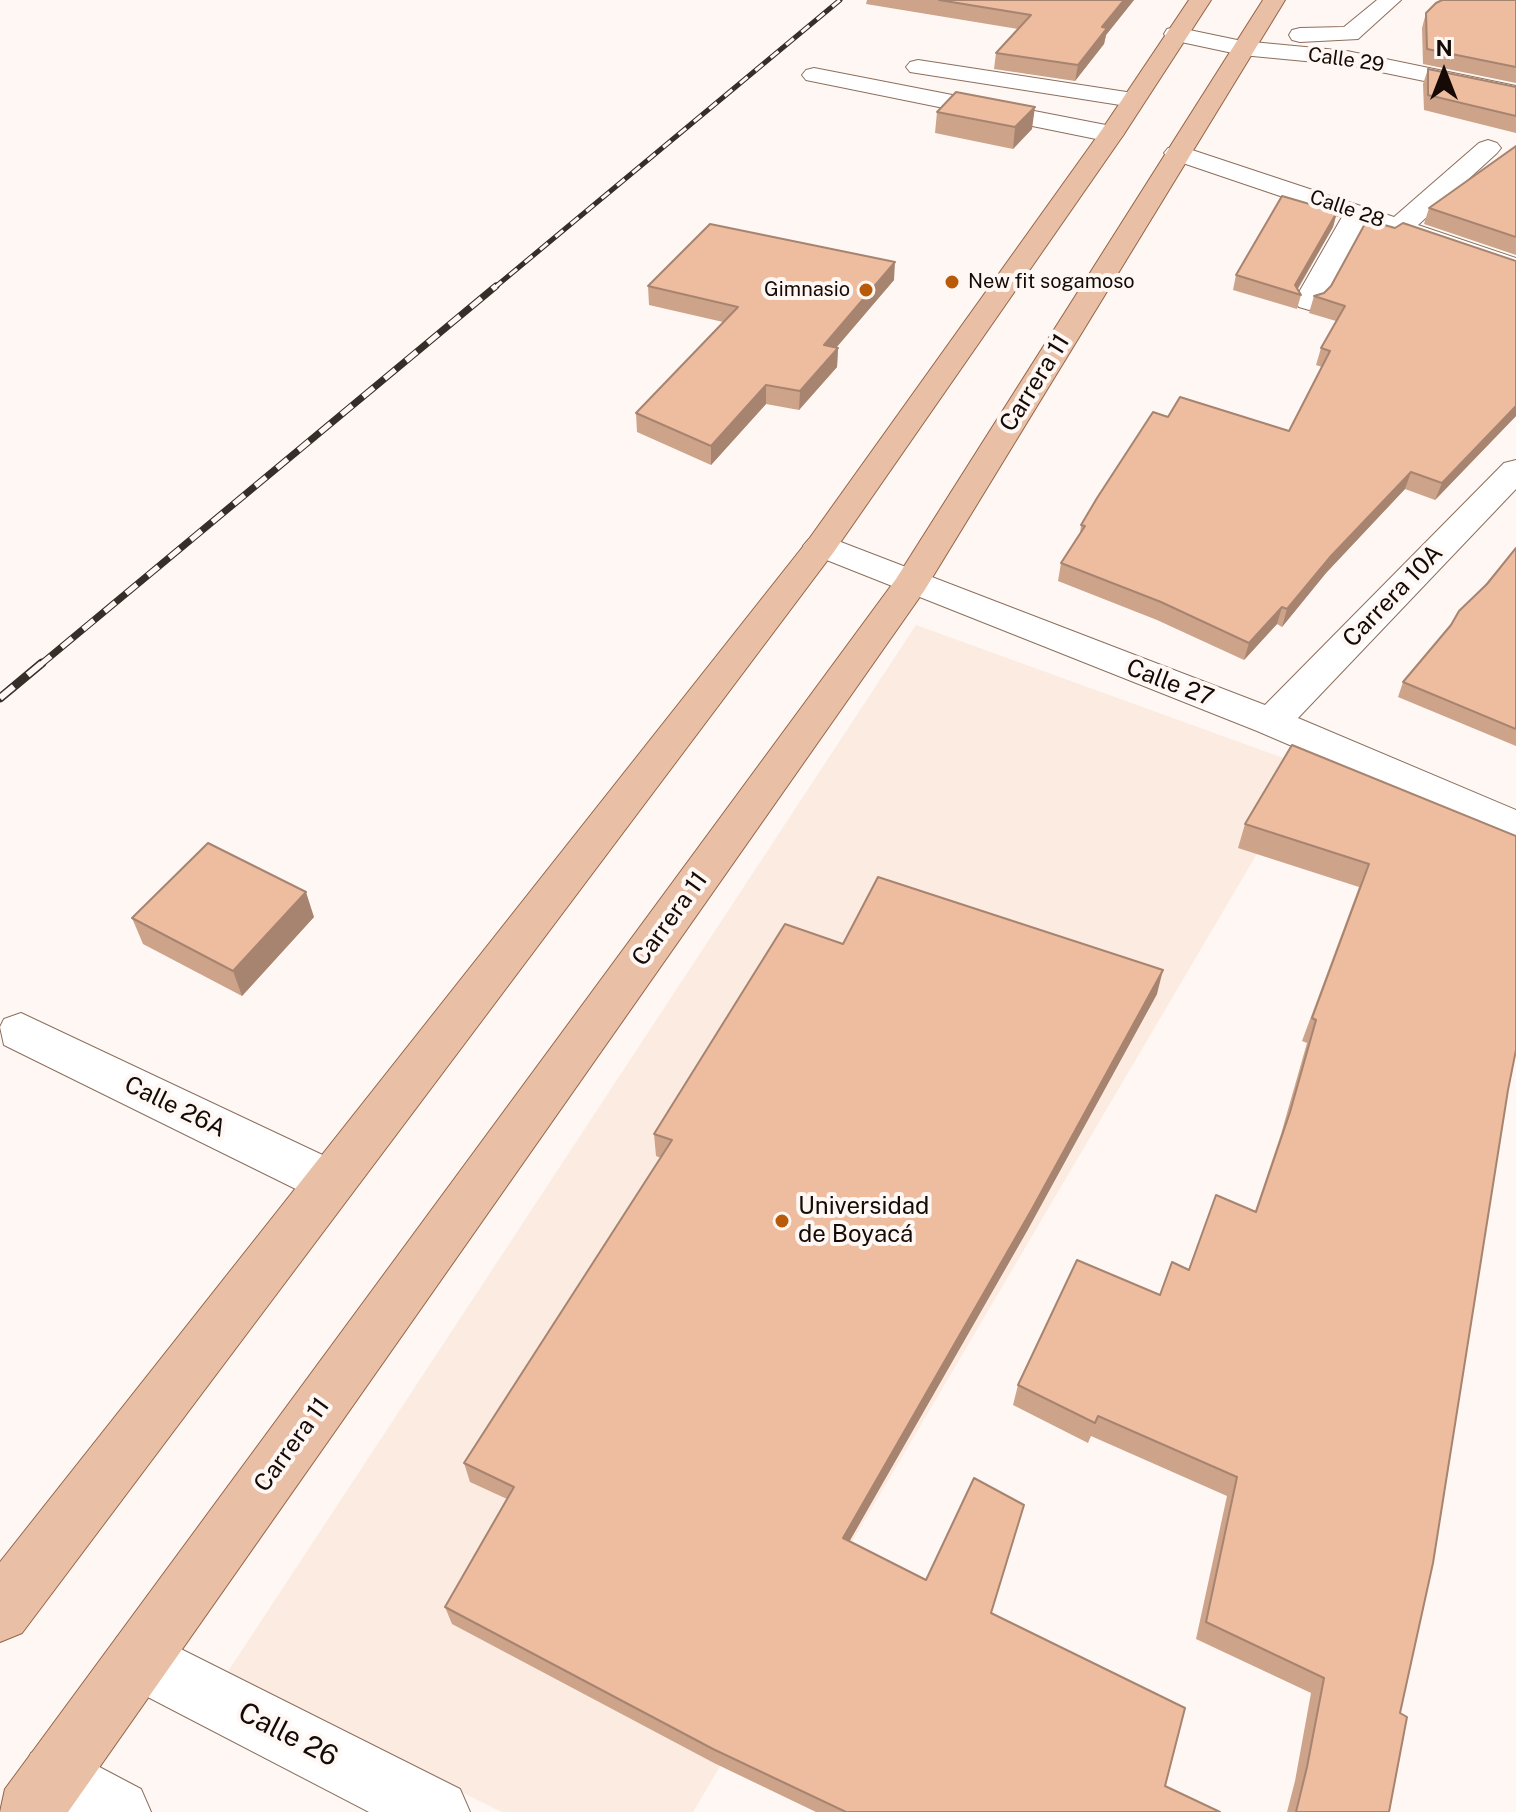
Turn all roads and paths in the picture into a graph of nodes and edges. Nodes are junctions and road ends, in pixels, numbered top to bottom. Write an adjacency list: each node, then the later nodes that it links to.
1 (1200, 0): 4 (main road)
2 (1274, 0): 5 (main road, Carrera 11)
3 (1390, 0): 5 (street)
4 (1179, 30): 5 (street, Calle 29); 9 (main road)
5 (1247, 41): 8 (street, Calle 29); 12 (main road, Carrera 11)
6 (892, 63): 9 (street)
7 (814, 75): 10 (street)
8 (1516, 93)
9 (1133, 100): 10 (main road)
10 (1111, 134): 18 (main road)
11 (1488, 148): 14 (street)
12 (1177, 153): 13 (street, Calle 28); 19 (main road, Carrera 11)
13 (1358, 213): 14 (street, Calle 28); 16 (street)
14 (1399, 227): 15 (street, Calle 28)
15 (1516, 267)
16 (1309, 301)
17 (1516, 470): 20 (street, Carrera 10A)
18 (821, 546): 19 (street, Calle 27); 23 (main road)
19 (911, 583): 20 (street, Calle 27); 25 (main road, Carrera 11)
20 (1271, 722): 21 (street, Calle 27)
21 (1516, 827)
22 (21, 1032): 23 (street, Calle 26A)
23 (330, 1182): 24 (main road)
24 (0, 1611)
25 (139, 1659): 26 (main road, Carrera 11); 28 (street, Calle 26)
26 (41, 1794): 27 (street)
27 (118, 1812)
28 (437, 1812)

